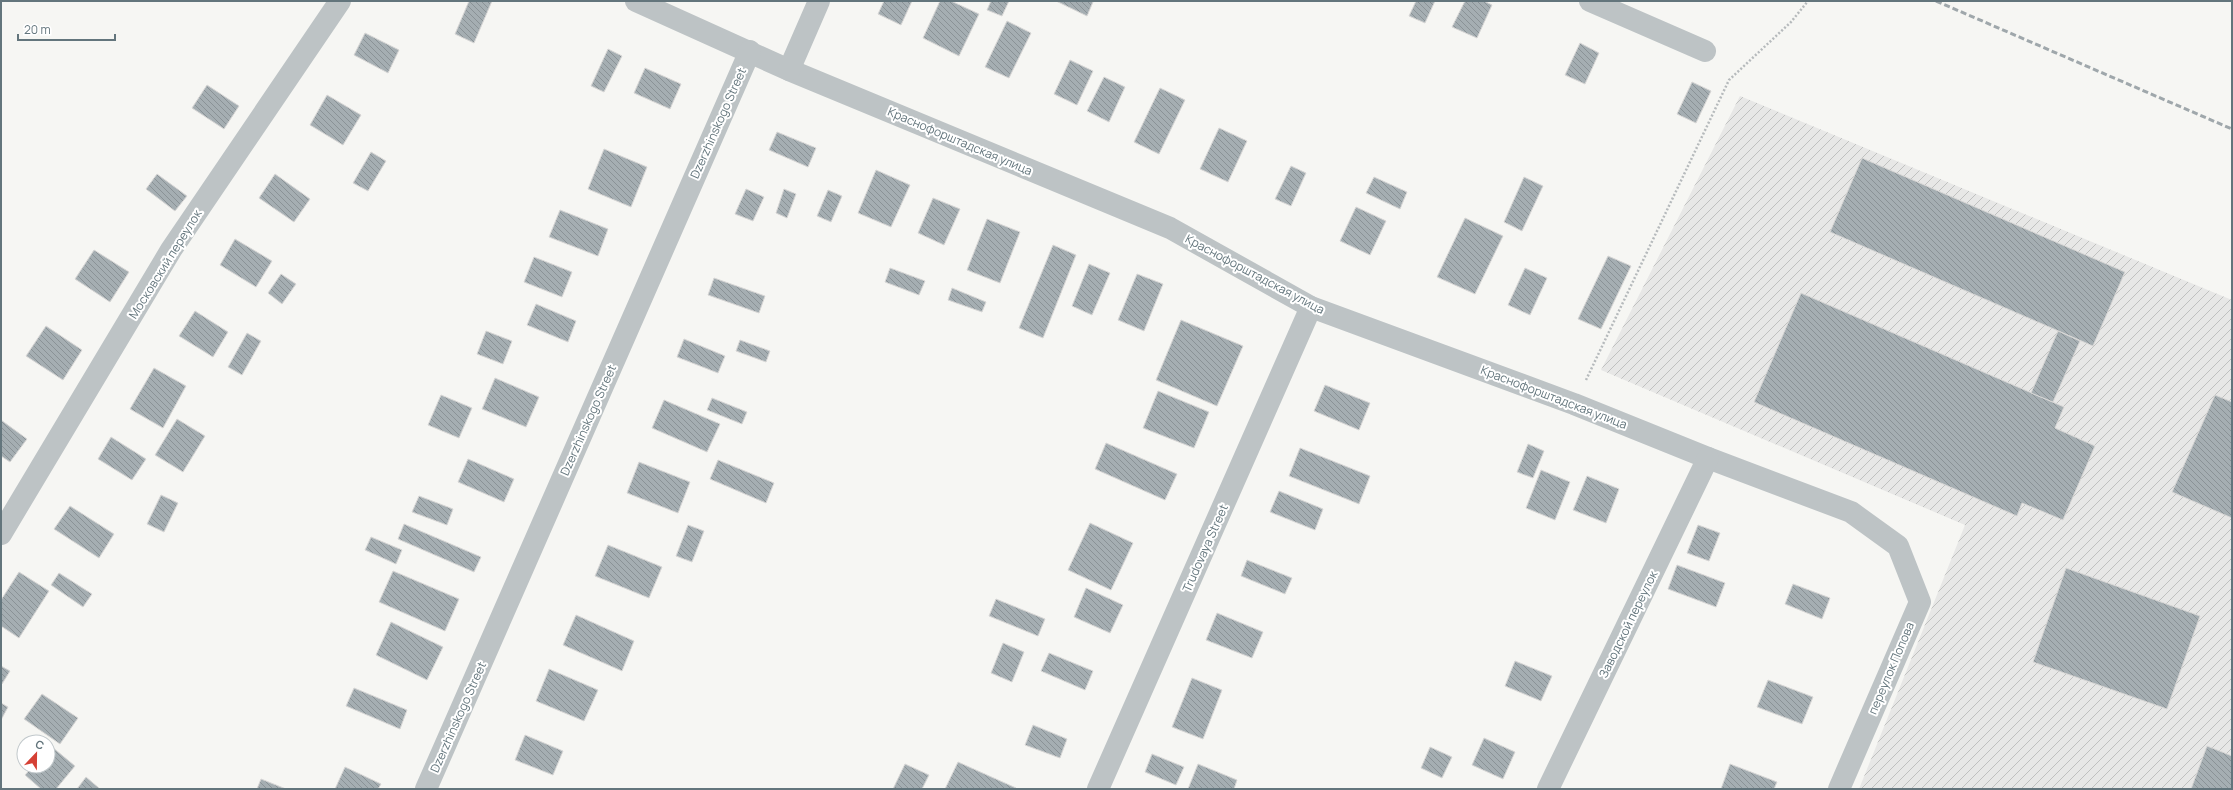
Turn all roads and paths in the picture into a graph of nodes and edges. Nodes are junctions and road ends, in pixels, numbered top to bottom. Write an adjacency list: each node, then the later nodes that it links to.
1 (340, 1): 12 (street, Московский переулок)
2 (636, 1): 6 (street, Краснофорштадская улица)
3 (819, 1): 8 (street)
4 (1590, 1): 7 (street)
5 (1808, 1): 10 (path)
6 (750, 51): 8 (street, Краснофорштадская улица); 14 (street, Dzerzhinskogo Street)
7 (1705, 51)
8 (789, 70): 9 (street, Краснофорштадская улица)
9 (1312, 307): 10 (street, Краснофорштадская улица); 15 (street, Trudovaya Street)
10 (1574, 404): 11 (street, Краснофорштадская улица)
11 (1708, 458): 13 (street, Краснофорштадская улица); 16 (street, Заводской переулок)
12 (1, 534)
13 (1898, 546): 17 (street, переулок Попова)
14 (426, 789)
15 (1098, 789)
16 (1548, 789)
17 (1839, 789)

